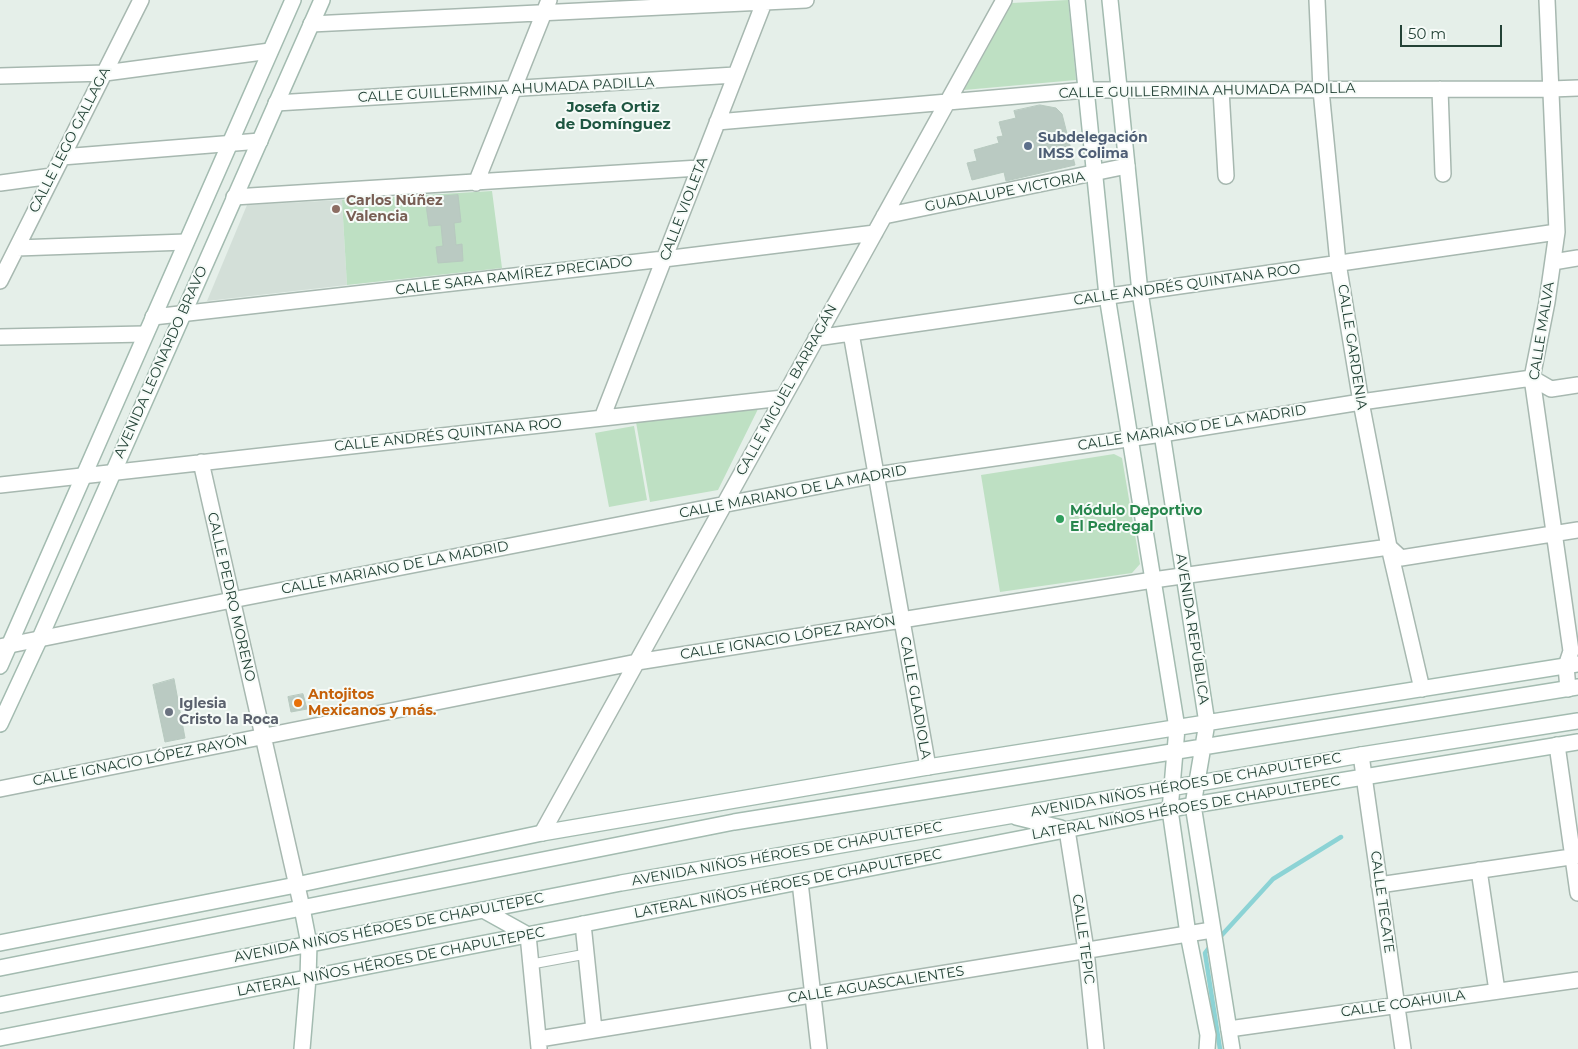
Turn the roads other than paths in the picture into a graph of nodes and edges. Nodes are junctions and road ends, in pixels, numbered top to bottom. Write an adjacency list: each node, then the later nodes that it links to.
1 (141, 0): 14 (street, CALLE LEGO GALLAGA)
2 (293, 0): 13 (street, AVENIDA LEONARDO BRAVO)
3 (322, 0): 12 (street, AVENIDA LEONARDO BRAVO)
4 (806, 0): 10 (street)
5 (1004, 0): 26 (street, CALLE MIGUEL BARRAGÁN)
6 (1076, 0): 22 (street)
7 (1110, 0): 18 (street, AVENIDA REPÚBLICA)
8 (1317, 0): 24 (street, CALLE GARDENIA)
9 (1547, 0): 20 (street, CALLE MALVA)
10 (764, 1): 11 (street); 15 (street, CALLE VIOLETA)
11 (547, 6): 12 (street); 21 (street)
12 (311, 24): 25 (street, AVENIDA LEONARDO BRAVO)
13 (270, 51): 14 (street); 29 (street, AVENIDA LEONARDO BRAVO)
14 (105, 72): 16 (street); 30 (street, CALLE LEGO GALLAGA)
15 (736, 75): 21 (street, CALLE GUILLERMINA AHUMADA PADILLA); 27 (street, CALLE VIOLETA)
16 (0, 76)
17 (1578, 88): 20 (street, CALLE GUILLERMINA AHUMADA PADILLA)
18 (1119, 89): 22 (street, CALLE GUILLERMINA AHUMADA PADILLA); 23 (street, CALLE GUILLERMINA AHUMADA PADILLA); 31 (street, AVENIDA REPÚBLICA)
19 (1440, 89): 20 (street, CALLE GUILLERMINA AHUMADA PADILLA); 24 (street, CALLE GUILLERMINA AHUMADA PADILLA); 34 (street)
20 (1551, 89): 41 (street, CALLE MALVA)
21 (513, 90): 25 (street, CALLE GUILLERMINA AHUMADA PADILLA); 38 (street)
22 (1086, 90): 26 (street, CALLE GUILLERMINA AHUMADA PADILLA); 33 (street)
23 (1221, 90): 24 (street, CALLE GUILLERMINA AHUMADA PADILLA); 36 (street)
24 (1321, 90): 48 (street, CALLE GARDENIA)
25 (276, 103): 28 (street, AVENIDA LEONARDO BRAVO)
26 (947, 103): 27 (street, CALLE GUILLERMINA AHUMADA PADILLA); 40 (street, CALLE MIGUEL BARRAGÁN)
27 (717, 122): 32 (street, CALLE VIOLETA)
28 (260, 140): 29 (street); 39 (street, AVENIDA LEONARDO BRAVO)
29 (230, 143): 30 (street); 43 (street, AVENIDA LEONARDO BRAVO)
30 (62, 157): 35 (street, CALLE LEGO GALLAGA)
31 (1127, 166): 33 (street, GUADALUPE VICTORIA); 50 (street, AVENIDA REPÚBLICA)
32 (699, 168): 38 (street); 46 (street, CALLE VIOLETA)
33 (1094, 174): 40 (street, GUADALUPE VICTORIA); 51 (street)
34 (1443, 174)
35 (52, 176): 37 (street); 44 (street, CALLE LEGO GALLAGA)
36 (1226, 176)
37 (0, 183)
38 (476, 183): 39 (street)
39 (234, 198): 52 (street, AVENIDA LEONARDO BRAVO)
40 (884, 216): 42 (street, CALLE MIGUEL BARRAGÁN)
41 (1557, 232): 47 (street, CALLE MALVA); 48 (street, CALLE ANDRÉS QUINTANA ROO)
42 (874, 233): 46 (street, CALLE SARA RAMÍREZ PRECIADO); 57 (street, CALLE MIGUEL BARRAGÁN)
43 (186, 242): 44 (street); 53 (street, AVENIDA LEONARDO BRAVO)
44 (17, 248): 49 (street, CALLE LEGO GALLAGA)
45 (1578, 258): 47 (street)
46 (664, 259): 52 (street, CALLE SARA RAMÍREZ PRECIADO); 62 (street, CALLE VIOLETA)
47 (1553, 262): 58 (street, CALLE MALVA)
48 (1338, 263): 50 (street, CALLE ANDRÉS QUINTANA ROO); 61 (street, CALLE GARDENIA)
49 (0, 281)
50 (1140, 292): 51 (street, CALLE ANDRÉS QUINTANA ROO); 63 (street, AVENIDA REPÚBLICA)
51 (1106, 296): 54 (street, CALLE ANDRÉS QUINTANA ROO); 64 (street)
52 (183, 314): 53 (street, CALLE SARA RAMÍREZ PRECIADO); 66 (street, AVENIDA LEONARDO BRAVO)
53 (153, 318): 55 (street, AVENIDA LEONARDO BRAVO)
54 (851, 333): 57 (street, CALLE ANDRÉS QUINTANA ROO); 67 (street, CALLE GLADIOLA)
55 (145, 334): 56 (street); 68 (street, AVENIDA LEONARDO BRAVO)
56 (0, 337)
57 (816, 338): 60 (street, CALLE MIGUEL BARRAGÁN)
58 (1532, 378): 59 (street); 61 (street, CALLE MARIANO DE LA MADRID); 72 (street, CALLE MALVA)
59 (1578, 385)
60 (783, 398): 62 (street, CALLE ANDRÉS QUINTANA ROO); 70 (street, CALLE MIGUEL BARRAGÁN)
61 (1361, 402): 63 (street, CALLE MARIANO DE LA MADRID); 73 (street, CALLE GARDENIA)
62 (602, 418): 65 (street, CALLE ANDRÉS QUINTANA ROO)
63 (1162, 434): 64 (street, CALLE MARIANO DE LA MADRID); 74 (street, AVENIDA REPÚBLICA)
64 (1130, 438): 67 (street, CALLE MARIANO DE LA MADRID); 75 (street)
65 (201, 462): 66 (street, CALLE ANDRÉS QUINTANA ROO); 76 (street, CALLE PEDRO MORENO)
66 (112, 472): 68 (street, CALLE ANDRÉS QUINTANA ROO); 78 (street, AVENIDA LEONARDO BRAVO)
67 (876, 475): 70 (street, CALLE MARIANO DE LA MADRID); 77 (street, CALLE GLADIOLA)
68 (83, 476): 69 (street, CALLE ANDRÉS QUINTANA ROO); 79 (street, AVENIDA LEONARDO BRAVO)
69 (0, 485)
70 (724, 505): 76 (street, CALLE MARIANO DE LA MADRID); 80 (street, CALLE MIGUEL BARRAGÁN)
71 (1578, 530): 72 (street)
72 (1555, 534): 73 (street); 81 (street, CALLE MALVA)
73 (1389, 547): 74 (street, CALLE IGNACIO LÓPEZ RAYÓN); 84 (street, CALLE GARDENIA)
74 (1184, 576): 75 (street, CALLE IGNACIO LÓPEZ RAYÓN); 86 (street, AVENIDA REPÚBLICA)
75 (1153, 580): 77 (street, CALLE IGNACIO LÓPEZ RAYÓN); 88 (street)
76 (232, 600): 78 (street, CALLE MARIANO DE LA MADRID); 89 (street, CALLE PEDRO MORENO)
77 (902, 619): 80 (street, CALLE IGNACIO LÓPEZ RAYÓN); 95 (street, CALLE GLADIOLA)
78 (40, 638): 79 (street, CALLE MARIANO DE LA MADRID); 87 (street, AVENIDA LEONARDO BRAVO)
79 (5, 646): 82 (street, AVENIDA LEONARDO BRAVO)
80 (637, 662): 89 (street, CALLE IGNACIO LÓPEZ RAYÓN); 104 (street, CALLE MIGUEL BARRAGÁN)
81 (1572, 665): 83 (street, CALLE MALVA); 84 (street)
82 (0, 666)
83 (1573, 688): 92 (street)
84 (1422, 689): 86 (street)
85 (1578, 721): 94 (street, AVENIDA NIÑOS HÉROES DE CHAPULTEPEC)
86 (1207, 723): 88 (street); 92 (street, AVENIDA REPÚBLICA)
87 (0, 724)
88 (1177, 728): 93 (street); 95 (street)
89 (263, 737): 99 (street, CALLE IGNACIO LÓPEZ RAYÓN); 108 (street, CALLE PEDRO MORENO)
90 (1578, 742): 91 (street, LATERAL NIÑOS HÉROES DE CHAPULTEPEC)
91 (1557, 745): 96 (street, LATERAL NIÑOS HÉROES DE CHAPULTEPEC); 105 (street)
92 (1203, 747): 93 (street); 97 (street, AVENIDA REPÚBLICA)
93 (1176, 751): 98 (street); 111 (street)
94 (1361, 755): 96 (street, CALLE TECATE); 97 (street, AVENIDA NIÑOS HÉROES DE CHAPULTEPEC)
95 (928, 767): 104 (street)
96 (1364, 776): 100 (street, LATERAL NIÑOS HÉROES DE CHAPULTEPEC); 109 (street, CALLE TECATE)
97 (1196, 783): 98 (street, AVENIDA NIÑOS HÉROES DE CHAPULTEPEC); 100 (street, AVENIDA REPÚBLICA)
98 (1172, 788): 101 (street); 102 (street, AVENIDA NIÑOS HÉROES DE CHAPULTEPEC)
99 (0, 789)
100 (1192, 805): 101 (street, LATERAL NIÑOS HÉROES DE CHAPULTEPEC); 114 (street, AVENIDA REPÚBLICA)
101 (1170, 810): 103 (street, LATERAL NIÑOS HÉROES DE CHAPULTEPEC); 115 (street)
102 (1010, 815): 103 (street); 112 (street, AVENIDA NIÑOS HÉROES DE CHAPULTEPEC)
103 (1067, 830): 107 (street, LATERAL NIÑOS HÉROES DE CHAPULTEPEC); 119 (street, CALLE TEPIC)
104 (542, 833): 108 (street)
105 (1575, 856): 106 (street); 110 (street)
106 (1479, 870): 109 (street); 125 (street)
107 (800, 882): 113 (street, LATERAL NIÑOS HÉROES DE CHAPULTEPEC); 126 (street)
108 (296, 885): 111 (street, CALLE PEDRO MORENO); 117 (street)
109 (1380, 885): 128 (street, CALLE TECATE)
110 (1578, 893)
111 (302, 908): 118 (street, CALLE PEDRO MORENO); 122 (street)
112 (483, 910): 116 (street); 118 (street, AVENIDA NIÑOS HÉROES DE CHAPULTEPEC)
113 (583, 924): 116 (street, LATERAL NIÑOS HÉROES DE CHAPULTEPEC); 120 (street)
114 (1212, 930): 115 (street, CALLE AGUASCALIENTES); 129 (street, AVENIDA REPÚBLICA)
115 (1188, 934): 119 (street, CALLE AGUASCALIENTES); 136 (street)
116 (528, 935): 121 (street); 123 (street, LATERAL NIÑOS HÉROES DE CHAPULTEPEC)
117 (0, 943)
118 (309, 944): 123 (street, CALLE PEDRO MORENO); 127 (street, AVENIDA NIÑOS HÉROES DE CHAPULTEPEC)
119 (1086, 950): 126 (street, CALLE AGUASCALIENTES); 135 (street, CALLE TEPIC)
120 (586, 954): 121 (lane); 130 (street)
121 (532, 964): 132 (street)
122 (0, 968)
123 (308, 978): 131 (street, LATERAL NIÑOS HÉROES DE CHAPULTEPEC); 133 (street, CALLE PEDRO MORENO)
124 (1578, 980): 125 (street, CALLE COAHUILA)
125 (1497, 991): 128 (street, CALLE COAHUILA)
126 (812, 995): 130 (street, CALLE AGUASCALIENTES); 134 (street)
127 (0, 1005)
128 (1396, 1005): 129 (street, CALLE COAHUILA); 138 (street, CALLE TECATE)
129 (1229, 1029): 137 (street, AVENIDA REPÚBLICA)
130 (594, 1030): 132 (street, CALLE AGUASCALIENTES)
131 (0, 1038)
132 (539, 1044)
133 (302, 1049)
134 (818, 1049)
135 (1096, 1049)
136 (1207, 1049)
137 (1232, 1049)
138 (1403, 1049)

